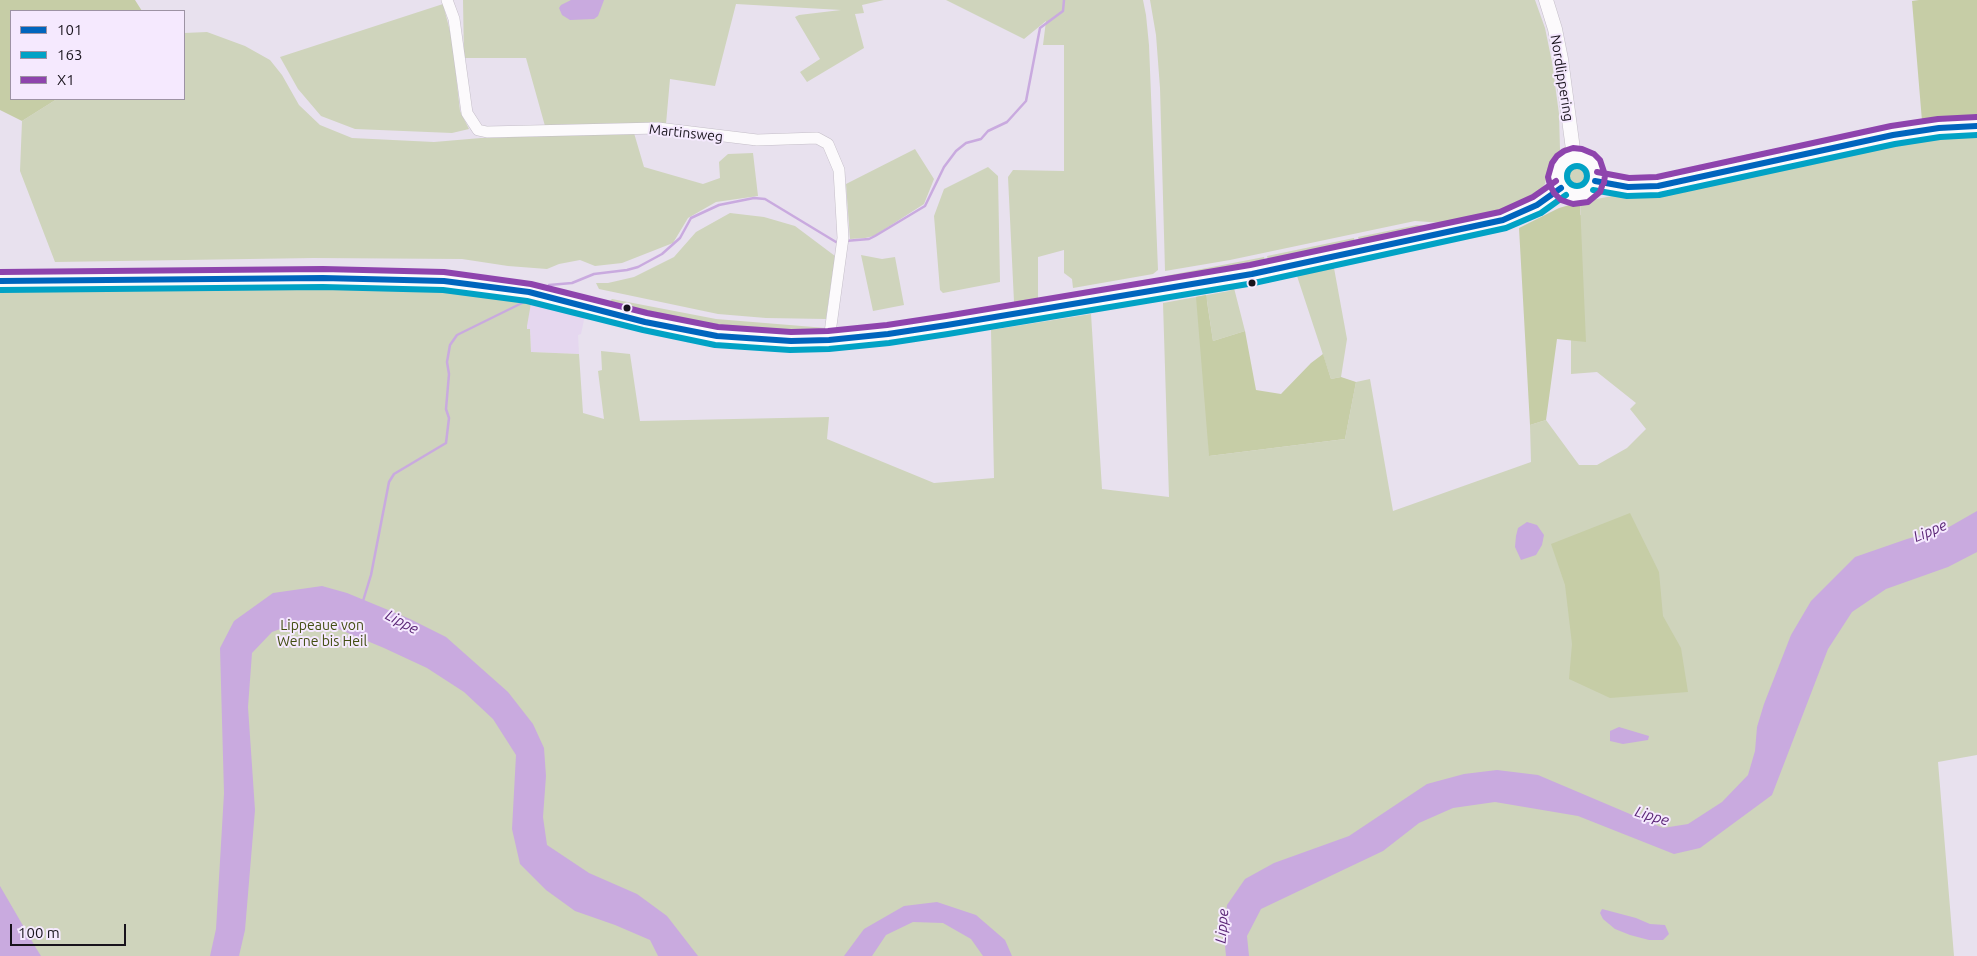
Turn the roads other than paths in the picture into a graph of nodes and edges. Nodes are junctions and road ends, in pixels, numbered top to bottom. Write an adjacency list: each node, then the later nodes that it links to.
1 (447, 0): 8 (street, Martinsweg)
2 (1546, 0): 4 (main road, Nordlippering)
3 (1977, 126): 5 (main road)
4 (1574, 157): 5 (main road); 6 (main road)
5 (1595, 181): 6 (main road)
6 (1561, 188): 8 (main road)
7 (0, 281): 8 (main road)
8 (829, 340)

